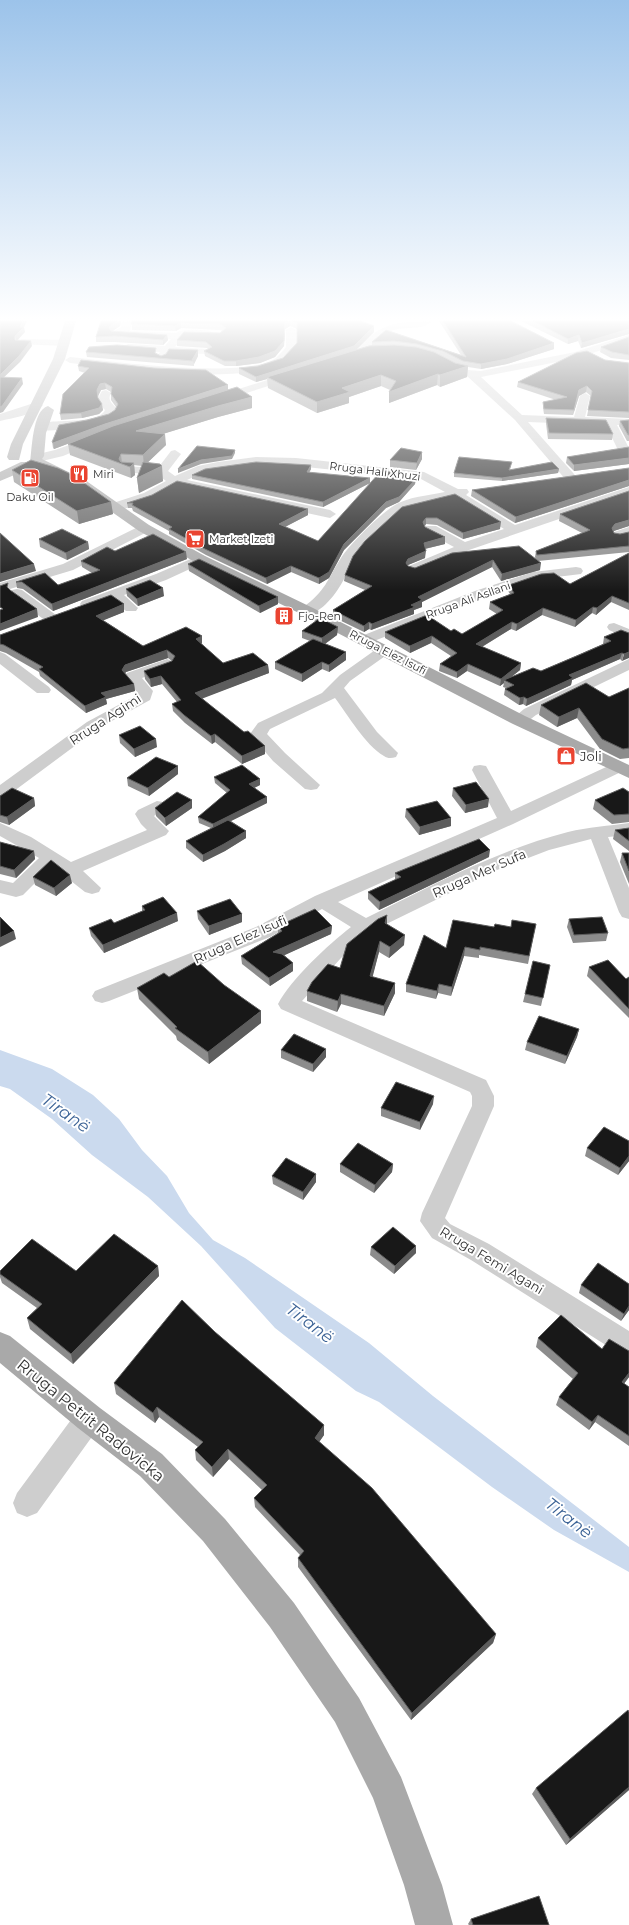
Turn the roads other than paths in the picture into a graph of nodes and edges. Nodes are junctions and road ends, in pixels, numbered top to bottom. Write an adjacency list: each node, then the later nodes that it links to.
1 (24, 411): 7 (street)
2 (34, 411): 8 (main road)
3 (48, 411): 14 (main road)
4 (111, 411): 14 (street)
5 (512, 411): 10 (street)
6 (581, 411): 11 (street)
7 (11, 415): 8 (street); 9 (street)
8 (31, 417): 19 (main road)
9 (0, 418)
10 (519, 418): 11 (street); 23 (street)
11 (578, 421): 12 (street)
12 (610, 422): 13 (street); 16 (street)
13 (629, 422)
14 (41, 427): 18 (main road)
15 (105, 435): 18 (street)
16 (623, 448)
17 (175, 454): 21 (street)
18 (34, 460): 19 (main road, Rruga Elez Isufi); 22 (main road); 28 (main road, Rruga Elez Isufi)
19 (8, 461)
20 (127, 469): 21 (street)
21 (161, 472): 24 (street)
22 (0, 477)
23 (556, 479)
24 (175, 481): 27 (street, Rruga Hali Xhuzi); 28 (street, Rruga Hali Xhuzi); 29 (street)
25 (475, 490): 27 (street)
26 (628, 492): 32 (street)
27 (456, 493): 32 (street, Rruga Hali Xhuzi); 40 (street)
28 (115, 506): 30 (main road, Rruga Elez Isufi)
29 (330, 514)
30 (144, 528): 34 (main road, Rruga Elez Isufi); 37 (street)
31 (431, 529): 33 (street)
32 (514, 530): 33 (street)
33 (464, 547): 35 (street)
34 (200, 559): 38 (street); 40 (main road, Rruga Elez Isufi)
35 (414, 568)
36 (576, 571): 45 (street, Rruga Ali Asllani)
37 (6, 587): 41 (street)
38 (113, 594): 39 (street); 41 (street)
39 (131, 608)
40 (307, 611): 45 (main road, Rruga Elez Isufi)
41 (51, 618): 42 (street)
42 (36, 623)
43 (614, 627): 44 (street)
44 (629, 635)
45 (364, 640): 46 (main road, Rruga Elez Isufi)
46 (383, 650): 50 (street); 52 (main road, Rruga Elez Isufi)
47 (0, 656): 51 (street)
48 (167, 664): 57 (street, Rruga Agimi)
49 (629, 664): 52 (street)
50 (336, 688): 53 (street); 56 (street)
51 (43, 690)
52 (519, 720): 54 (main road, Rruga Elez Isufi)
53 (390, 753)
54 (624, 769): 59 (street, Rruga Elez Isufi)
55 (480, 770): 59 (street)
56 (311, 785)
57 (0, 793)
58 (157, 806): 64 (street)
59 (507, 820): 67 (street, Rruga Elez Isufi)
60 (0, 829): 63 (street)
61 (629, 829): 62 (street, Rruga Mer Sufa)
62 (598, 834): 68 (street); 69 (street, Rruga Mer Sufa)
63 (52, 857): 64 (street); 65 (street)
64 (70, 868): 66 (street)
65 (0, 886)
66 (92, 888)
67 (322, 901): 69 (street); 70 (street, Rruga Elez Isufi)
68 (629, 912)
69 (365, 926): 71 (street, Rruga Mer Sufa)
70 (102, 996)
71 (288, 1004): 73 (street, Rruga Femi Agani)
72 (0, 1345): 74 (main road, Rruga Petrit Radovicka)
73 (629, 1345)
74 (89, 1418): 75 (street); 76 (main road, Rruga Petrit Radovicka)
75 (27, 1503)
76 (434, 1925)

